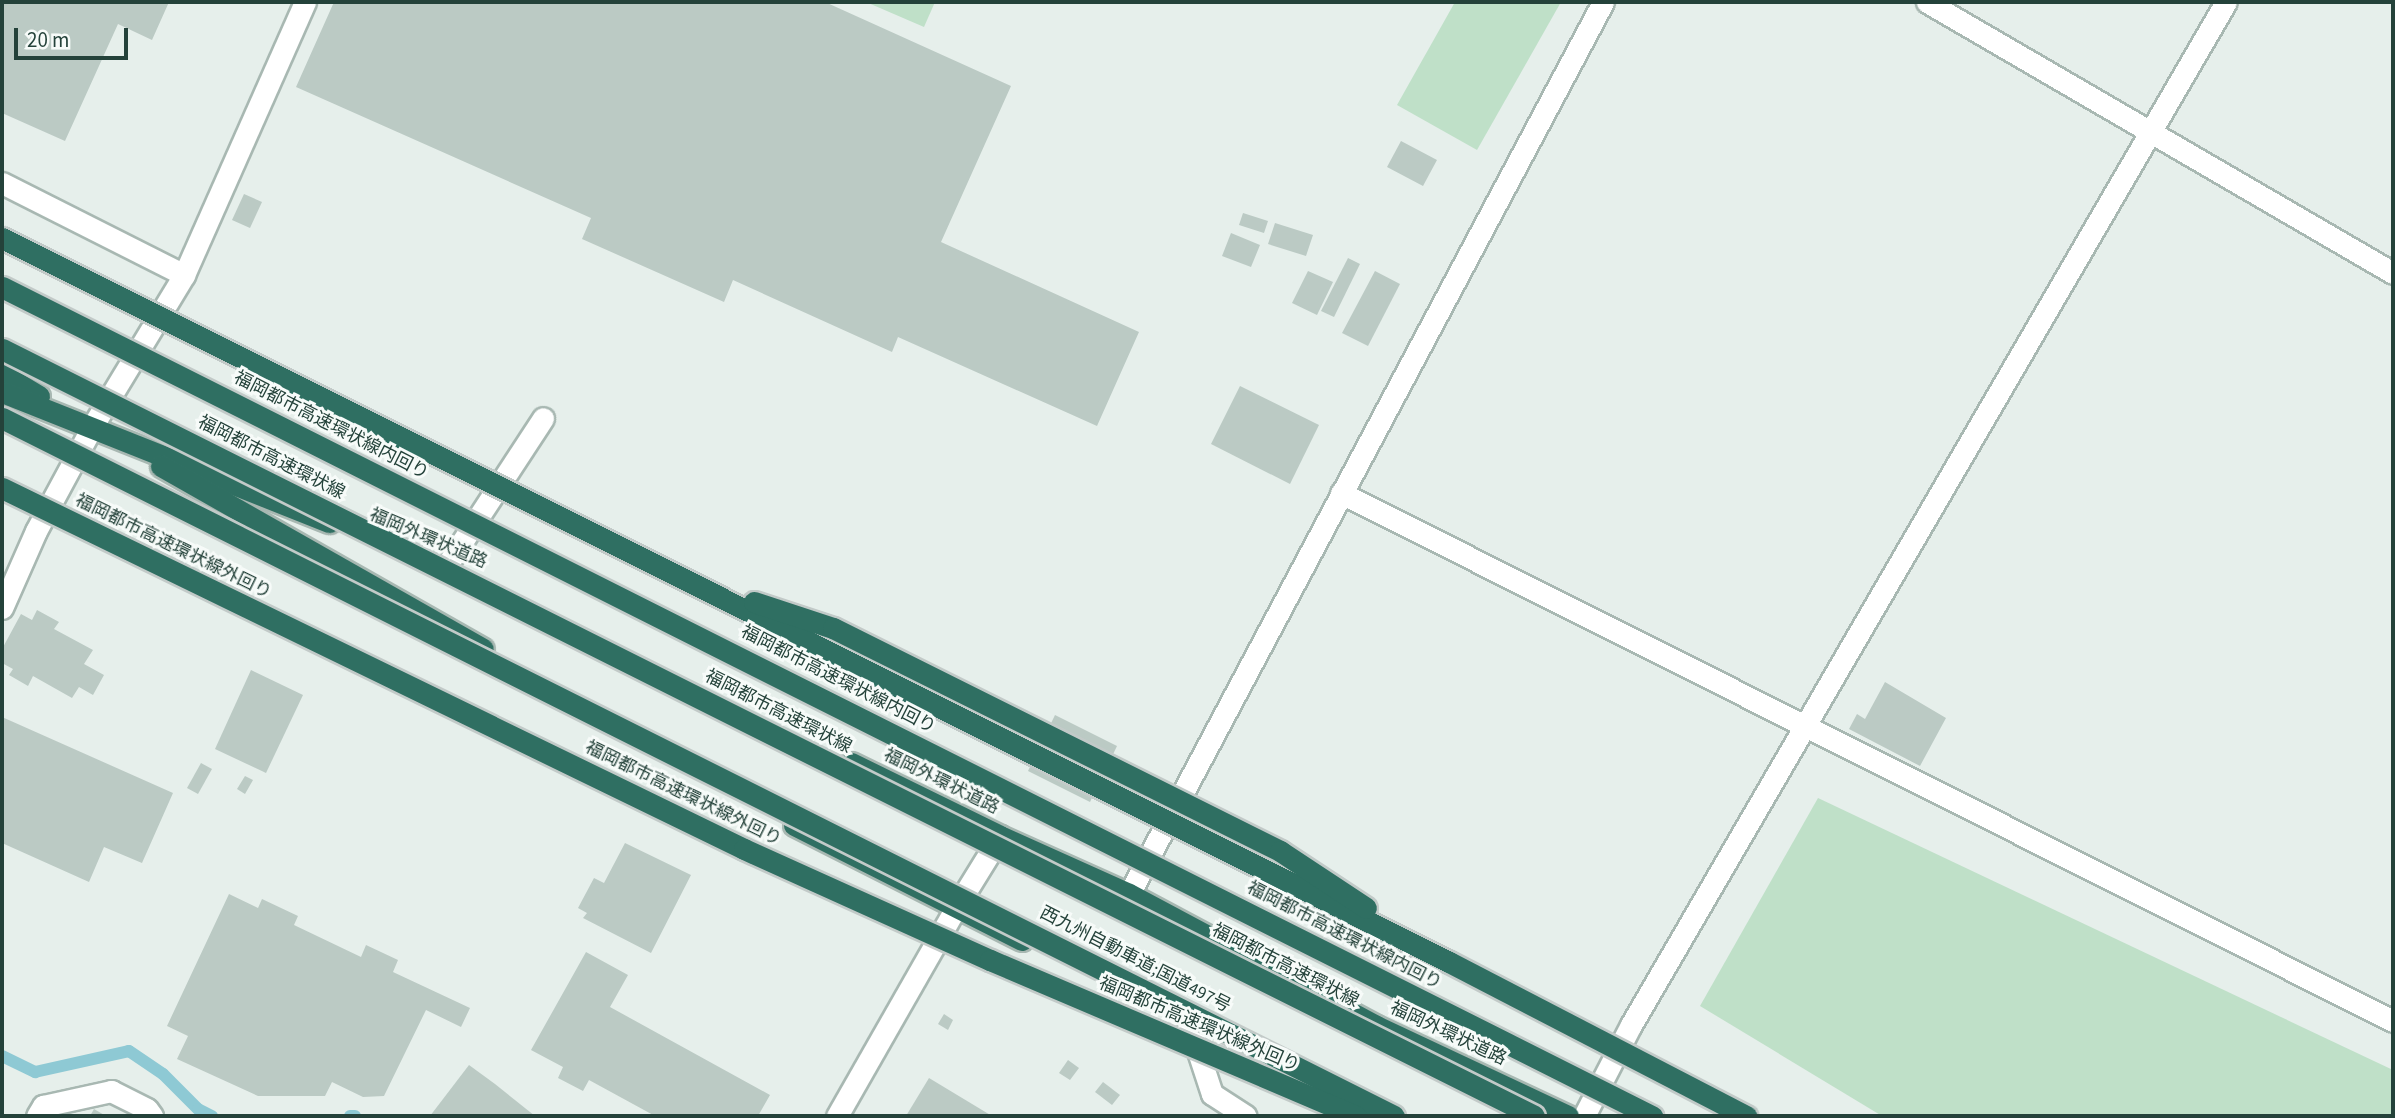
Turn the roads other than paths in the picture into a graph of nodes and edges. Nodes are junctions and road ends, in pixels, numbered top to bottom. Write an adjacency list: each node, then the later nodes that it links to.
1 (305, 2): 9 (street)
2 (1603, 2): 18 (street)
3 (1927, 2): 5 (street)
4 (2226, 2): 5 (street)
5 (2152, 132): 8 (street); 21 (street)
6 (2, 183): 9 (street)
7 (2, 238): 37 (highway, bridge)
8 (2393, 273)
9 (184, 275): 16 (street)
10 (2, 287): 36 (highway, 福岡都市高速環状線内回り, bridge)
11 (2, 349): 33 (highway, 福岡都市高速環状線, bridge)
12 (2, 374): 16 (highway, 福岡外環状道路)
13 (2, 392): 16 (highway, 福岡外環状道路)
14 (2, 418): 32 (highway, 西九州自動車道;国道497号, bridge)
15 (543, 418): 19 (street)
16 (92, 427): 19 (highway, 福岡外環状道路); 20 (street); 24 (highway, 福岡外環状道路)
17 (2, 488): 31 (highway, 福岡都市高速環状線外回り, bridge)
18 (1341, 493): 21 (street); 23 (street)
19 (445, 568): 22 (highway, 福岡外環状道路)
20 (2, 608)
21 (1805, 727): 26 (street); 35 (street)
22 (1000, 836): 23 (highway, 福岡外環状道路); 24 (street)
23 (1129, 894): 34 (highway, 福岡外環状道路)
24 (955, 909): 25 (highway, 福岡外環状道路); 29 (street)
25 (1187, 1018): 30 (street); 32 (highway, 福岡外環状道路)
26 (2393, 1021)
27 (37, 1116): 28 (street)
28 (152, 1116)
29 (837, 1116)
30 (1246, 1116)
31 (1356, 1116)
32 (1392, 1116)
33 (1534, 1116)
34 (1568, 1116)
35 (1584, 1116)
36 (1652, 1116)
37 (1746, 1116)

